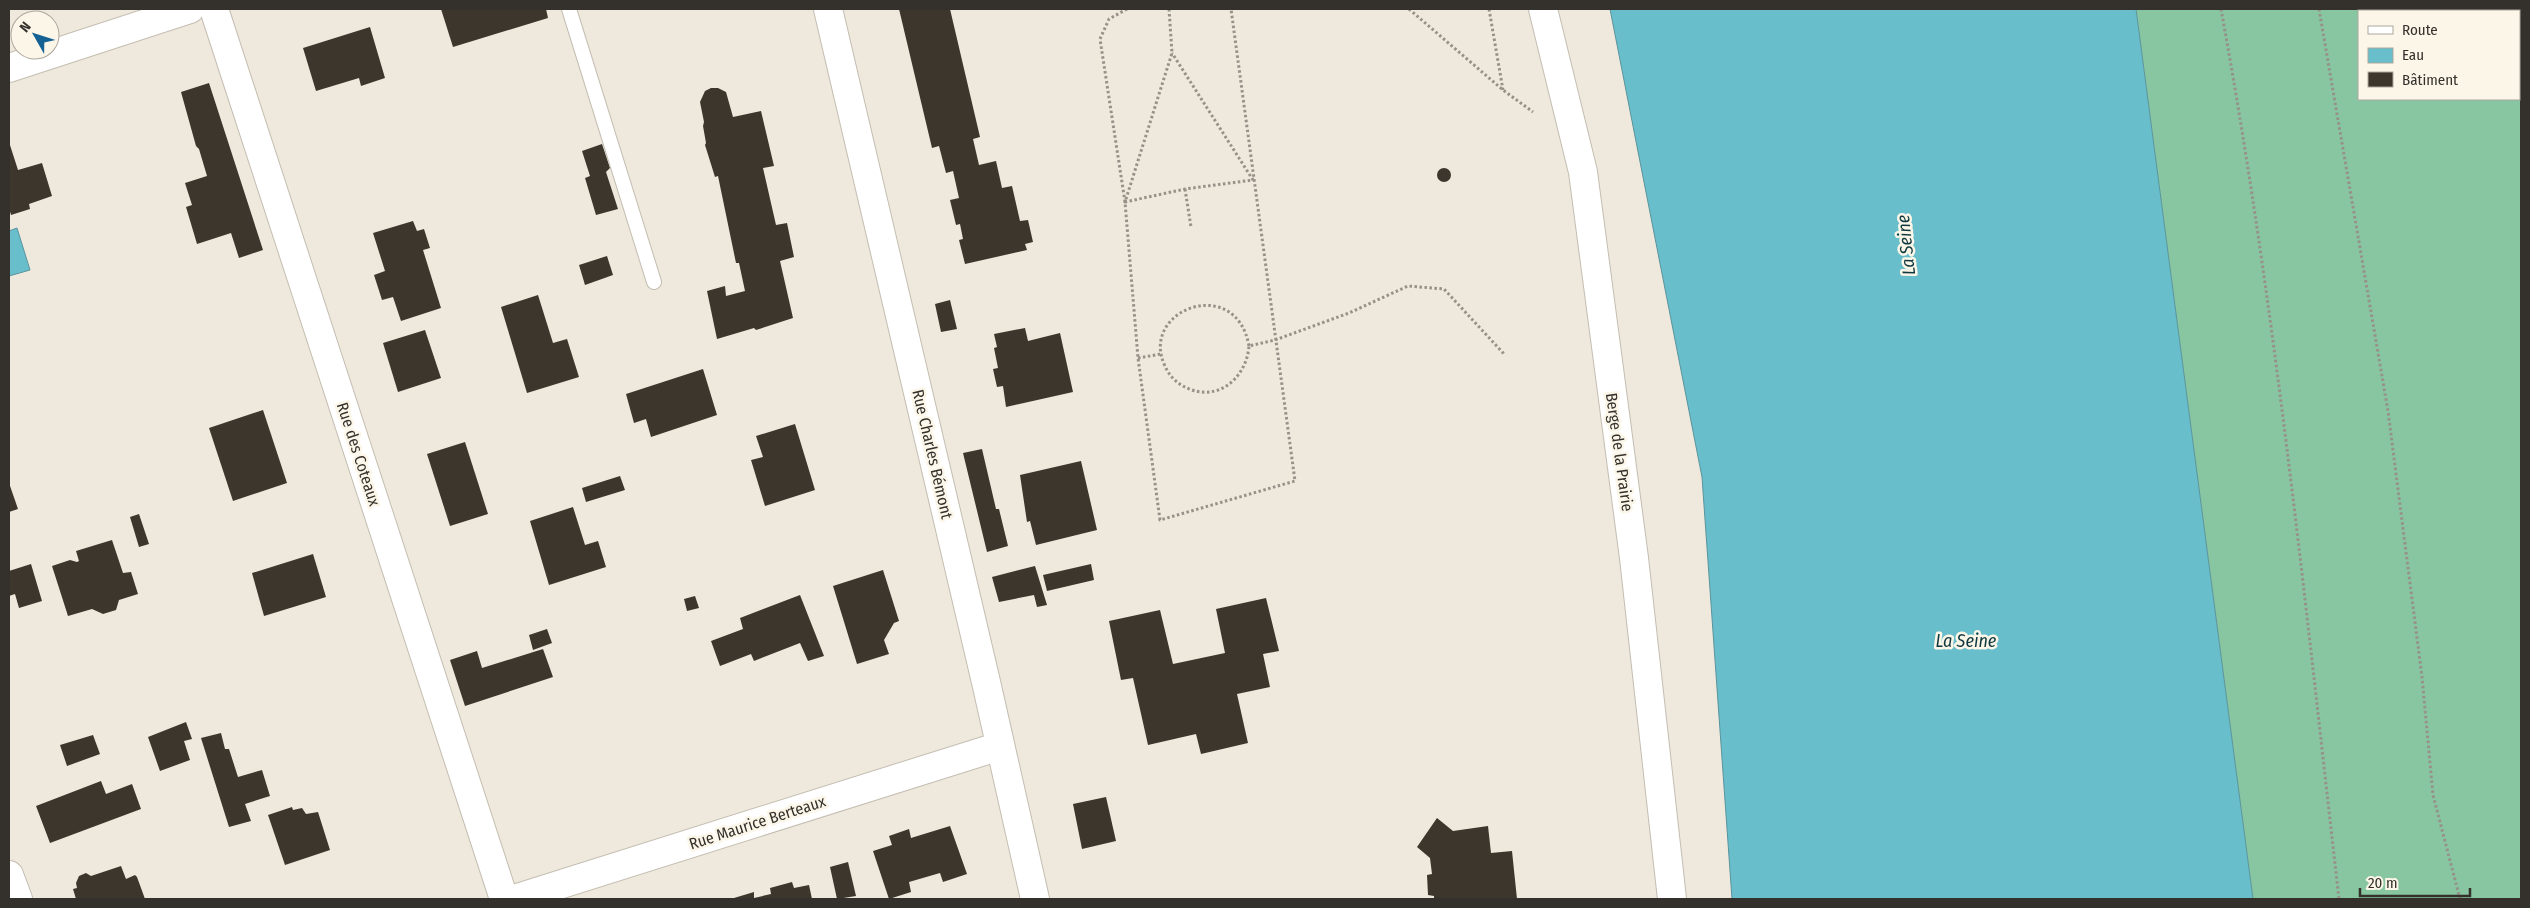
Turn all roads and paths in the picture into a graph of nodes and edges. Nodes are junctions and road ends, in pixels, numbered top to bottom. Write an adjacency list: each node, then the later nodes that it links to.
1 (190, 9): 14 (street)
2 (214, 9): 30 (street, Rue des Coteaux)
3 (570, 9): 21 (lane)
4 (828, 9): 27 (street, Rue Charles Bémont)
5 (1127, 9): 19 (path)
6 (1169, 9): 13 (path)
7 (1231, 9): 17 (path)
8 (1409, 9): 15 (path)
9 (1490, 9): 15 (path)
10 (1543, 9): 16 (street, Berge de la Prairie)
11 (2221, 9): 34 (path)
12 (2319, 9): 35 (path)
13 (1172, 53): 17 (path); 19 (path)
14 (9, 68)
15 (1503, 90): 16 (path)
16 (1576, 145): 33 (street, Berge de la Prairie)
17 (1253, 180): 18 (path); 22 (path)
18 (1185, 189): 19 (path); 20 (path)
19 (1125, 202): 26 (path)
20 (1191, 227)
21 (654, 282)
22 (1275, 340): 23 (path); 25 (path); 26 (path)
23 (1249, 346): 24 (path); 24 (path)
24 (1161, 354): 26 (path)
25 (1505, 355)
26 (1138, 358)
27 (1000, 746): 31 (street, Rue Maurice Berteaux); 32 (street, Rue Charles Bémont)
28 (9, 876): 29 (street)
29 (18, 899)
30 (504, 899)
31 (514, 899)
32 (1035, 899)
33 (1672, 899)
34 (2339, 899)
35 (2460, 899)

